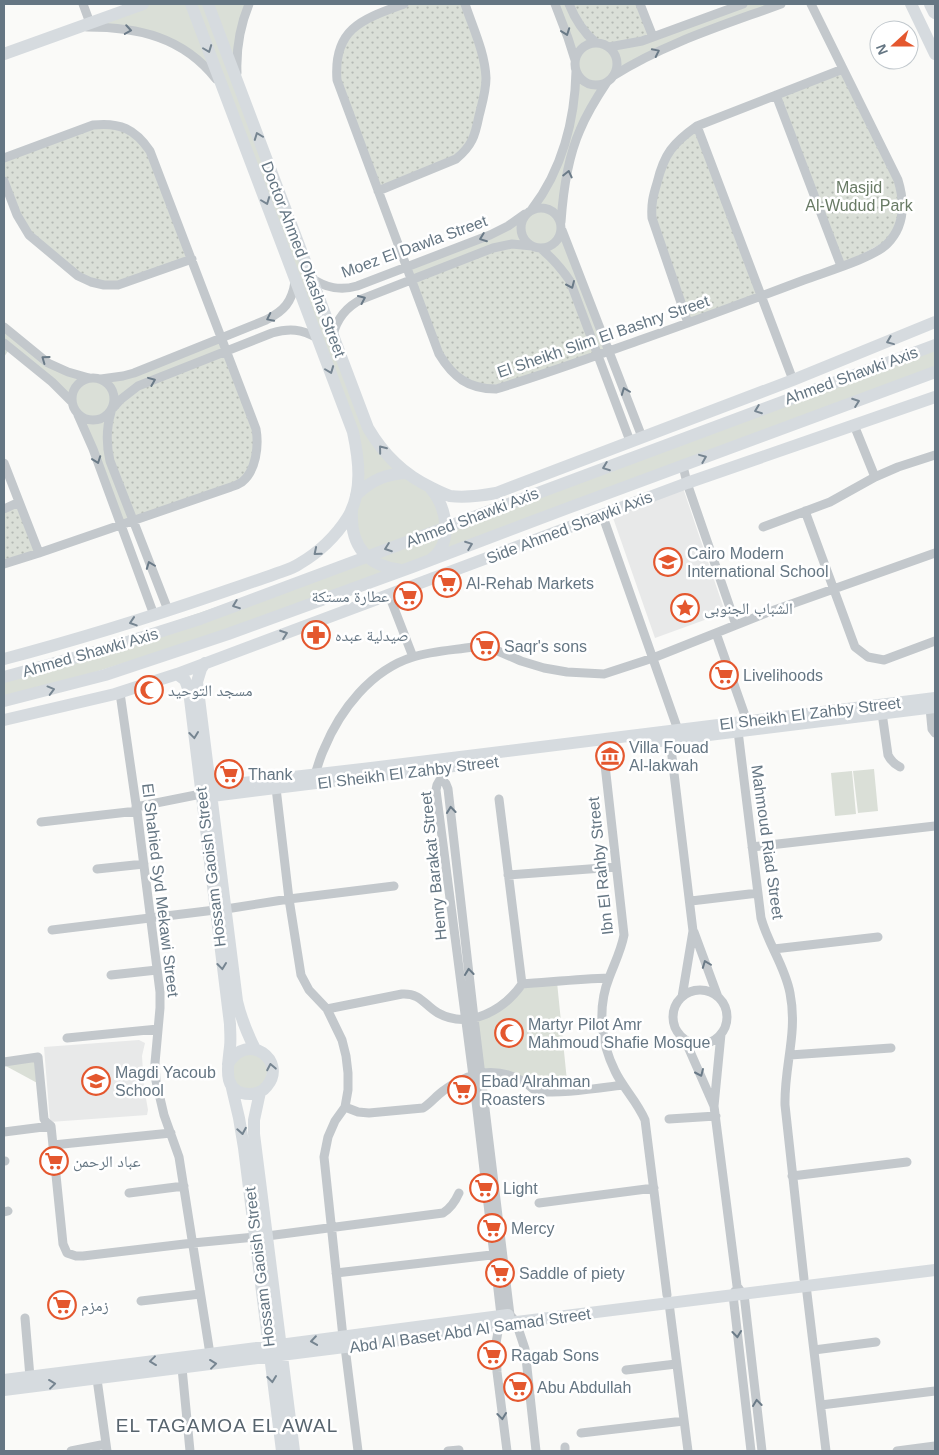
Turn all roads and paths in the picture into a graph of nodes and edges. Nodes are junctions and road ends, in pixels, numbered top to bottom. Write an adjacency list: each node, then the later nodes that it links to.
1 (83, 4): 18 (street)
2 (143, 4): 18 (street)
3 (191, 4): 29 (street, Doctor Ahmed Okasha Street, one-way to 29)
4 (208, 4): 28 (street, Doctor Ahmed Okasha Street)
5 (249, 4): 28 (street)
6 (404, 4): 36 (street, El Sheikh Slim El Bashry Street)
7 (465, 4): 36 (street)
8 (555, 4): 24 (street, one-way to 24)
9 (569, 4): 20 (street)
10 (640, 4): 19 (street)
11 (743, 4): 16 (street)
12 (781, 4): 27 (street, one-way to 12)
13 (811, 4): 25 (street, El Sheikh Slim El Bashry Street)
14 (911, 4): 23 (street)
15 (931, 4): 17 (main road)
16 (730, 6): 19 (street)
17 (935, 12)
18 (85, 25): 22 (street); 29 (street, one-way to 29)
19 (653, 37): 21 (street)
20 (595, 42): 21 (street); 24 (street)
21 (609, 47): 27 (street)
22 (4, 54)
23 (935, 54)
24 (575, 61): 26 (street)
25 (843, 69): 30 (street); 41 (street, El Sheikh Slim El Bashry Street)
26 (576, 71): 27 (street); 37 (street, Moez El Dawla Street)
27 (610, 79): 38 (street, one-way to 27)
28 (237, 81): 33 (street, Doctor Ahmed Okasha Street, one-way to 28)
29 (222, 86): 34 (street, Doctor Ahmed Okasha Street)
30 (776, 95): 31 (street); 41 (street)
31 (697, 126): 46 (street); 48 (street)
32 (4, 158): 40 (street)
33 (267, 161): 34 (street); 43 (street, Doctor Ahmed Okasha Street)
34 (253, 166): 45 (street, Doctor Ahmed Okasha Street, one-way to 45)
35 (4, 181): 40 (street)
36 (378, 191): 42 (street, El Sheikh Slim El Bashry Street)
37 (529, 212): 38 (street); 39 (street); 42 (street, Moez El Dawla Street, one-way to 42)
38 (561, 226): 39 (street); 56 (street)
39 (536, 247): 44 (street, Moez El Dawla Street); 57 (street, one-way to 57)
40 (192, 259): 51 (street)
41 (840, 266): 46 (street, El Sheikh Slim El Bashry Street)
42 (407, 267): 43 (street, Moez El Dawla Street); 44 (street, El Sheikh Slim El Bashry Street)
43 (311, 278): 50 (street, Doctor Ahmed Okasha Street)
44 (411, 279): 50 (street, Moez El Dawla Street, one-way to 44); 57 (street, El Sheikh Slim El Bashry Street)
45 (296, 280): 51 (street, one-way to 51); 52 (street, Doctor Ahmed Okasha Street)
46 (762, 296): 48 (street, El Sheikh Slim El Bashry Street); 61 (street)
47 (935, 322): 61 (street, one-way to 61)
48 (688, 323): 56 (street, El Sheikh Slim El Bashry Street)
49 (4, 327): 59 (street, one-way to 49)
50 (333, 335): 65 (street, Doctor Ahmed Okasha Street)
51 (222, 338): 55 (street); 60 (street)
52 (317, 338): 55 (street); 67 (street, Doctor Ahmed Okasha Street, one-way to 67)
53 (4, 343): 64 (street)
54 (935, 344): 88 (street, Ahmed Shawki Axis, one-way to 88)
55 (227, 351): 68 (street, one-way to 55); 86 (street)
56 (610, 351): 57 (street, El Sheikh Slim El Bashry Street); 71 (street, one-way to 56)
57 (598, 355): 72 (street)
58 (935, 372): 62 (street, Ahmed Shawki Axis)
59 (90, 378): 60 (street); 64 (street)
60 (101, 379): 68 (street)
61 (793, 380): 71 (street)
62 (901, 384): 66 (street); 75 (street, Ahmed Shawki Axis, one-way to 62)
63 (935, 396): 66 (street, Side Ahmed Shawki Axis)
64 (72, 402): 69 (street)
65 (358, 403): 67 (street); 76 (street, Doctor Ahmed Okasha Street, one-way to 65)
66 (906, 407): 70 (street, Side Ahmed Shawki Axis)
67 (344, 408): 80 (street, Doctor Ahmed Okasha Street)
68 (112, 410): 69 (street); 86 (street)
69 (78, 414): 87 (street, one-way to 87)
70 (854, 425): 77 (street); 78 (street, Side Ahmed Shawki Axis)
71 (642, 437): 72 (street)
72 (630, 442): 79 (street)
73 (935, 455): 77 (street)
74 (4, 464): 81 (street)
75 (683, 466): 78 (street); 93 (street, Ahmed Shawki Axis, one-way to 75)
76 (407, 472): 79 (street, Doctor Ahmed Okasha Street); 80 (street)
77 (875, 477): 83 (street)
78 (688, 482): 85 (street, Side Ahmed Shawki Axis); 100 (street)
79 (431, 487): 88 (street)
80 (356, 495): 84 (street, Doctor Ahmed Okasha Street)
81 (19, 502): 82 (street); 90 (street)
82 (4, 509)
83 (805, 511): 89 (street); 96 (street)
84 (350, 512): 92 (street); 98 (street, one-way to 98)
85 (602, 514): 97 (street, Side Ahmed Shawki Axis); 104 (street)
86 (134, 520): 87 (street); 98 (street, one-way to 86)
87 (121, 524): 90 (street); 99 (street)
88 (446, 527): 92 (street, Ahmed Shawki Axis, one-way to 92); 93 (street)
89 (763, 527)
90 (39, 553): 94 (street)
91 (935, 553): 96 (street)
92 (366, 556): 95 (street); 109 (street, Ahmed Shawki Axis, one-way to 109)
93 (428, 561): 95 (street, Ahmed Shawki Axis)
94 (4, 564)
95 (412, 567): 106 (street, Ahmed Shawki Axis)
96 (834, 590): 100 (street); 102 (street)
97 (389, 595): 103 (street); 107 (street, Side Ahmed Shawki Axis, one-way to 97)
98 (168, 610): 99 (street)
99 (154, 615): 105 (street, one-way to 105)
100 (736, 625): 101 (street)
101 (716, 632): 104 (street); 116 (street, Mahmoud Riad Street)
102 (935, 641)
103 (413, 657): 104 (street); 121 (street)
104 (653, 658): 118 (street)
105 (4, 659)
106 (146, 662): 110 (street); 112 (street, Ahmed Shawki Axis, one-way to 106)
107 (205, 663): 108 (street, Side Ahmed Shawki Axis); 123 (street, Hossam Gaoish Street)
108 (177, 674): 110 (street, Side Ahmed Shawki Axis); 123 (street, Hossam Gaoish Street, one-way to 123)
109 (4, 677)
110 (153, 682): 111 (street, Side Ahmed Shawki Axis)
111 (120, 693): 115 (street, Side Ahmed Shawki Axis); 125 (street, El Shahied Syd Mekawi Street)
112 (4, 702)
113 (933, 704): 114 (street, El Sheikh El Zahby Street); 116 (street, El Sheikh El Zahby Street); 117 (street)
114 (882, 713): 116 (street, El Sheikh El Zahby Street); 120 (street)
115 (4, 720)
116 (745, 727): 118 (street, El Sheikh El Zahby Street); 128 (street, Mahmoud Riad Street)
117 (935, 733)
118 (674, 735): 119 (street, El Sheikh El Zahby Street); 121 (street, El Sheikh El Zahby Street); 136 (street)
119 (603, 747): 122 (street, El Sheikh El Zahby Street); 130 (street, Ibn El Rahby Street)
120 (900, 767)
121 (315, 774): 123 (street, El Sheikh El Zahby Street)
122 (276, 788): 123 (street, El Sheikh El Zahby Street); 135 (street)
123 (208, 792): 125 (street); 137 (street, Hossam Gaoish Street)
124 (499, 799): 132 (street)
125 (137, 809): 126 (street); 129 (street, El Shahied Syd Mekawi Street)
126 (41, 822)
127 (935, 826): 128 (street)
128 (752, 847): 134 (street, Mahmoud Riad Street)
129 (144, 864): 131 (street); 138 (street, El Shahied Syd Mekawi Street)
130 (616, 867): 132 (street); 145 (street, Ibn El Rahby Street)
131 (98, 869)
132 (508, 874): 146 (street)
133 (394, 886): 135 (street)
134 (758, 893): 136 (street); 142 (street, Mahmoud Riad Street)
135 (289, 899): 137 (street); 149 (street)
136 (691, 901): 140 (street)
137 (221, 910): 138 (street); 156 (street, Hossam Gaoish Street); 159 (street, Hossam Gaoish Street, one-way to 159)
138 (151, 918): 139 (street); 143 (street, El Shahied Syd Mekawi Street)
139 (52, 930)
140 (693, 931): 147 (street); 148 (street, one-way to 140)
141 (878, 937): 142 (street)
142 (774, 949): 157 (street, Mahmoud Riad Street)
143 (157, 970): 144 (street); 151 (street, El Shahied Syd Mekawi Street)
144 (111, 975)
145 (609, 978): 146 (street); 162 (street, Ibn El Rahby Street)
146 (522, 984): 150 (street)
147 (682, 997): 148 (street); 154 (street)
148 (718, 998): 152 (street)
149 (327, 1010): 150 (street); 165 (street)
150 (470, 1019): 150 (street, Henry Barakat Street, one-way to 150); 160 (street, Henry Barakat Street)
151 (158, 1029): 153 (street); 170 (street, El Shahied Syd Mekawi Street)
152 (721, 1034): 154 (street); 164 (street)
153 (66, 1038)
154 (685, 1040): 164 (street, one-way to 164)
155 (891, 1048): 157 (street)
156 (255, 1049): 159 (street); 163 (street, one-way to 156)
157 (790, 1055): 173 (street, Mahmoud Riad Street)
158 (4, 1062): 168 (street)
159 (228, 1064): 161 (street)
160 (477, 1075): 162 (street); 165 (street); 182 (street, Henry Barakat Street)
161 (231, 1084): 163 (street); 180 (street, Hossam Gaoish Street, one-way to 180)
162 (623, 1085): 175 (street, Ibn El Rahby Street)
163 (260, 1092): 180 (street, Hossam Gaoish Street)
164 (714, 1106): 166 (street)
165 (345, 1107): 179 (street)
166 (716, 1116): 167 (street); 187 (street)
167 (668, 1118)
168 (51, 1126): 169 (street); 171 (street)
169 (4, 1132)
170 (171, 1133): 171 (street); 174 (street, El Shahied Syd Mekawi Street)
171 (53, 1145): 181 (street)
172 (908, 1162): 173 (street)
173 (792, 1176): 186 (street, Mahmoud Riad Street)
174 (184, 1186): 176 (street); 181 (street, El Shahied Syd Mekawi Street)
175 (654, 1188): 178 (street); 189 (street, Ibn El Rahby Street)
176 (130, 1193)
177 (459, 1193): 179 (street)
178 (539, 1203)
179 (331, 1228): 180 (street); 185 (street)
180 (261, 1237): 181 (street); 196 (street, Hossam Gaoish Street)
181 (193, 1243): 188 (street, El Shahied Syd Mekawi Street)
182 (498, 1254): 185 (street); 192 (street, Henry Barakat Street)
183 (935, 1263): 186 (street, Abd Al Baset Abd Al Samad Street)
184 (935, 1270): 186 (street, Abd Al Baset Abd Al Samad Street)
185 (336, 1273): 193 (street)
186 (805, 1282): 187 (street, Abd Al Baset Abd Al Samad Street); 195 (street, Mahmoud Riad Street)
187 (738, 1292): 189 (street, Abd Al Baset Abd Al Samad Street); 221 (street, one-way to 221); 222 (street, one-way to 187)
188 (200, 1294): 190 (street); 197 (street, El Shahied Syd Mekawi Street)
189 (668, 1299): 192 (street, Abd Al Baset Abd Al Samad Street); 198 (street, Ibn El Rahby Street)
190 (141, 1301)
191 (25, 1318): 201 (street)
192 (507, 1319): 193 (street, Abd Al Baset Abd Al Samad Street); 218 (street, Henry Barakat Street, one-way to 218); 219 (street, Henry Barakat Street)
193 (344, 1342): 196 (street, Abd Al Baset Abd Al Samad Street); 216 (street)
194 (876, 1342): 195 (street)
195 (814, 1350): 206 (street, Mahmoud Riad Street)
196 (275, 1351): 197 (street, Abd Al Baset Abd Al Samad Street); 199 (street, Abd Al Baset Abd Al Samad Street, one-way to 196); 214 (street, Hossam Gaoish Street, one-way to 214); 215 (street, Hossam Gaoish Street)
197 (210, 1354): 201 (street, Abd Al Baset Abd Al Samad Street, one-way to 201)
198 (676, 1364): 200 (street); 207 (street, Ibn El Rahby Street)
199 (182, 1368): 202 (street, Abd Al Baset Abd Al Samad Street); 213 (street)
200 (626, 1370)
201 (30, 1377): 203 (street, Abd Al Baset Abd Al Samad Street)
202 (97, 1379): 204 (street, Abd Al Baset Abd Al Samad Street, one-way to 202); 210 (street)
203 (4, 1380)
204 (4, 1390)
205 (935, 1391): 206 (street)
206 (821, 1406): 223 (street, Mahmoud Riad Street)
207 (684, 1421): 208 (street); 220 (street, Ibn El Rahby Street)
208 (581, 1433)
209 (935, 1446): 224 (street)
210 (107, 1448): 212 (street)
211 (459, 1450): 217 (street)
212 (71, 1451)
213 (190, 1451)
214 (282, 1451)
215 (294, 1451)
216 (358, 1451)
217 (448, 1451)
218 (507, 1451)
219 (536, 1451)
220 (688, 1451)
221 (751, 1451)
222 (762, 1451)
223 (826, 1451)
224 (897, 1451)

